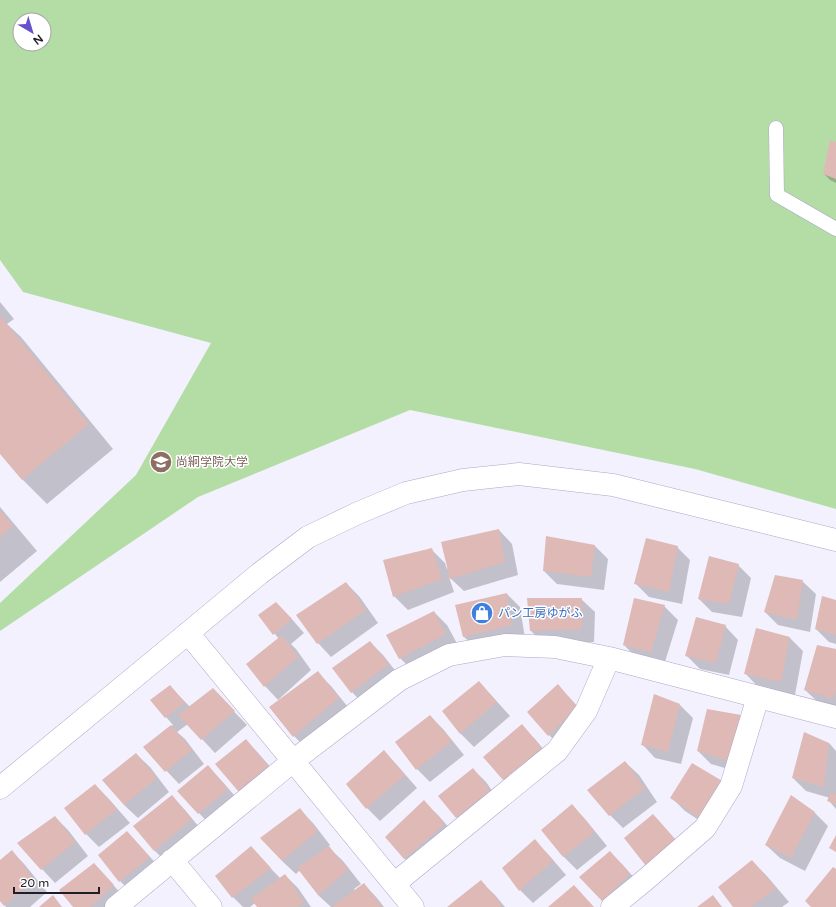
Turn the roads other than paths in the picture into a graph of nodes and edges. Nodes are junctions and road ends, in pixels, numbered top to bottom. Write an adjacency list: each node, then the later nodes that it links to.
1 (776, 128): 2 (lane)
2 (836, 229)
3 (836, 540): 4 (street)
4 (188, 633): 8 (street); 9 (street)
5 (609, 658): 6 (street); 8 (street); 11 (street)
6 (758, 697): 7 (street); 15 (street)
7 (836, 717)
8 (293, 760): 10 (street); 11 (street)
9 (0, 788)
10 (172, 860): 12 (street); 13 (street)
11 (394, 884): 14 (street)
12 (116, 907)
13 (211, 907)
14 (413, 907)
15 (612, 907)

